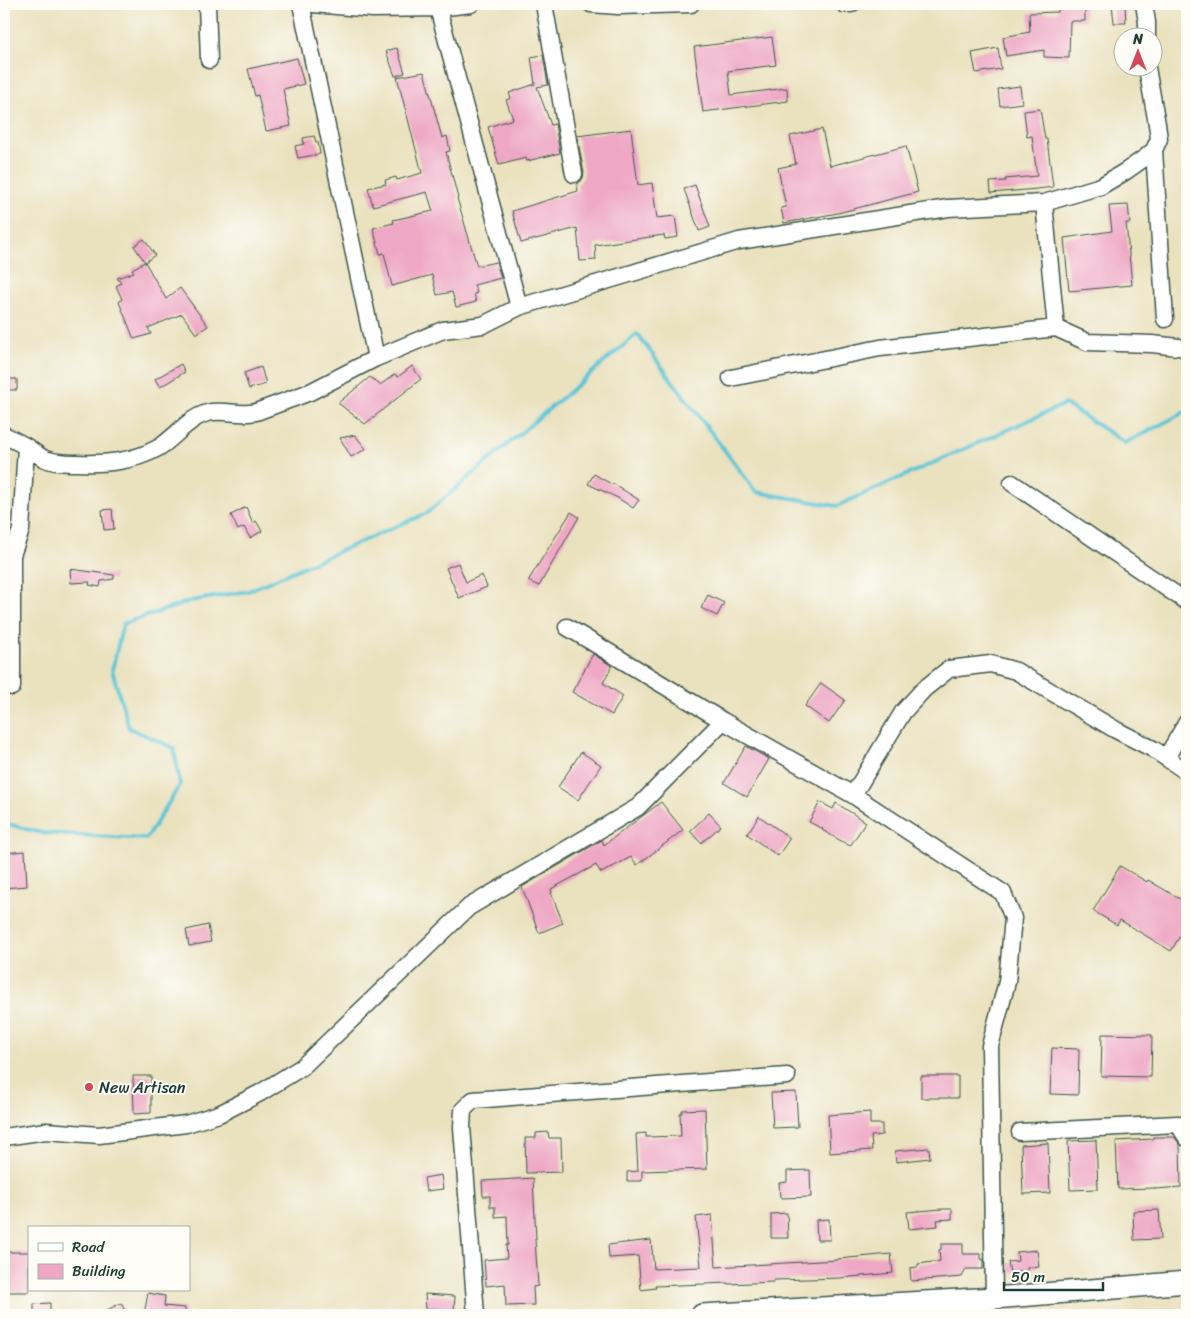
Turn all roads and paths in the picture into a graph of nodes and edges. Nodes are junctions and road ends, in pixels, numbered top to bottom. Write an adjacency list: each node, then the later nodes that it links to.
1 (207, 4): 13 (street)
2 (301, 4): 22 (street)
3 (313, 4): 11 (street)
4 (471, 4): 11 (street)
5 (544, 4): 16 (street)
6 (591, 4): 7 (street)
7 (691, 4)
8 (844, 4): 9 (street)
9 (851, 4)
10 (1144, 4): 12 (street)
11 (438, 8): 18 (street)
12 (1146, 28)
13 (209, 60)
14 (1149, 78): 15 (street)
15 (1154, 150): 17 (street); 19 (street)
16 (574, 174)
17 (1044, 203): 18 (street); 20 (street)
18 (519, 307): 22 (street)
19 (1165, 319)
20 (1056, 328): 21 (street); 23 (street)
21 (1187, 348)
22 (376, 358): 25 (street)
23 (731, 378)
24 (4, 435): 25 (street)
25 (26, 447): 29 (street)
26 (1012, 483): 27 (street)
27 (1187, 602)
28 (568, 627): 30 (street)
29 (12, 687)
30 (722, 721): 34 (street); 37 (street)
31 (1187, 722): 32 (street)
32 (1166, 758): 33 (street); 34 (street)
33 (1187, 772)
34 (853, 795): 40 (street)
35 (787, 1076): 41 (street)
36 (1020, 1132): 38 (street)
37 (4, 1137)
38 (1187, 1138)
39 (1187, 1282): 40 (main road)
40 (995, 1307): 42 (main road)
41 (476, 1315)
42 (702, 1315)

